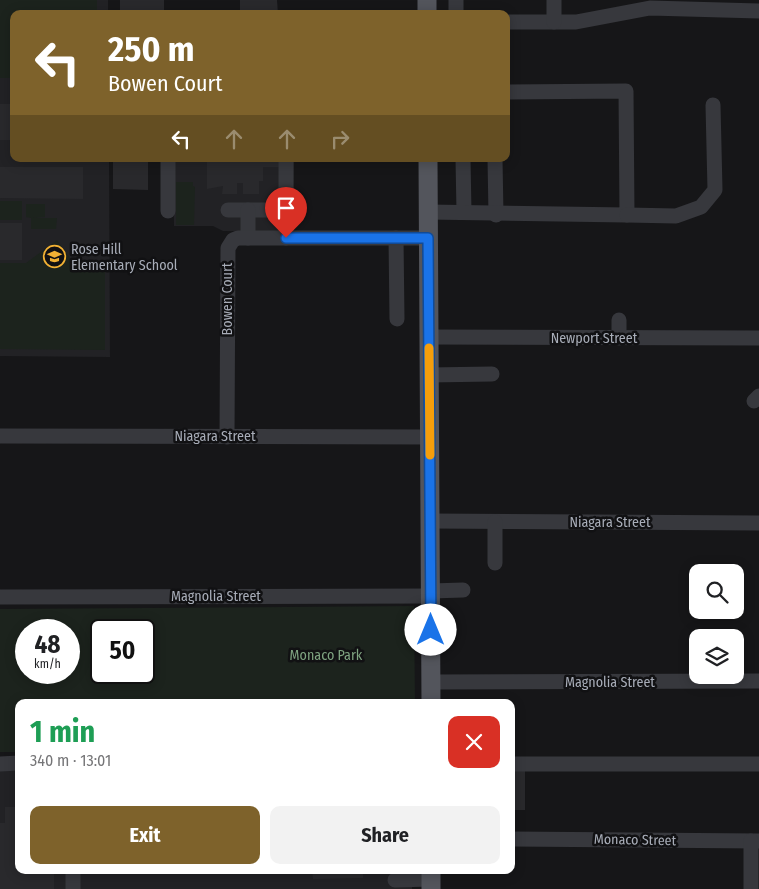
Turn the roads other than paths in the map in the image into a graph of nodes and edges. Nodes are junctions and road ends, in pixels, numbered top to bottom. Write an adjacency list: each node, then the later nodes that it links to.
1 (554, 0): 4 (street)
2 (759, 11): 4 (street)
3 (510, 22): 4 (street)
4 (554, 22)
5 (510, 92): 19 (street)
6 (713, 105): 19 (street)
7 (168, 162): 15 (street)
8 (286, 162): 14 (street)
9 (428, 162): 16 (main road)
10 (463, 162): 17 (street)
11 (495, 162): 18 (street)
12 (228, 210): 13 (street)
13 (248, 210): 14 (street); 20 (street)
14 (286, 210): 21 (street)
15 (168, 211)
16 (428, 212): 17 (street); 23 (main road)
17 (464, 212): 18 (street)
18 (496, 214): 19 (street)
19 (627, 216)
20 (248, 238): 21 (street, Bowen Court); 32 (street, Bowen Court)
21 (286, 238): 22 (street, Bowen Court)
22 (396, 238): 23 (street, Bowen Court); 24 (street)
23 (428, 238): 26 (main road)
24 (397, 319)
25 (618, 320): 27 (street)
26 (429, 337): 27 (street, Newport Street); 30 (main road)
27 (618, 338): 28 (street, Newport Street)
28 (759, 338)
29 (492, 374): 30 (street)
30 (430, 375): 33 (main road)
31 (0, 436): 32 (street, Niagara Street)
32 (227, 436): 33 (street, Niagara Street)
33 (430, 437): 34 (main road)
34 (430, 522): 35 (street, Niagara Street); 39 (main road)
35 (495, 522): 36 (street, Niagara Street); 37 (street)
36 (759, 523)
37 (495, 564)
38 (463, 590): 39 (street, Magnolia Street)
39 (431, 593): 40 (street, Magnolia Street); 41 (main road)
40 (0, 597)
41 (431, 682): 42 (street, Magnolia Street); 43 (main road)
42 (759, 682)
43 (431, 699)
44 (0, 764): 45 (street)
45 (15, 764)
46 (515, 764): 47 (street)
47 (759, 764)
48 (515, 838): 49 (street, Monaco Street)
49 (755, 841): 54 (street)
50 (73, 874): 53 (street)
51 (395, 880): 52 (street)
52 (431, 880)
53 (73, 889)
54 (751, 889)

